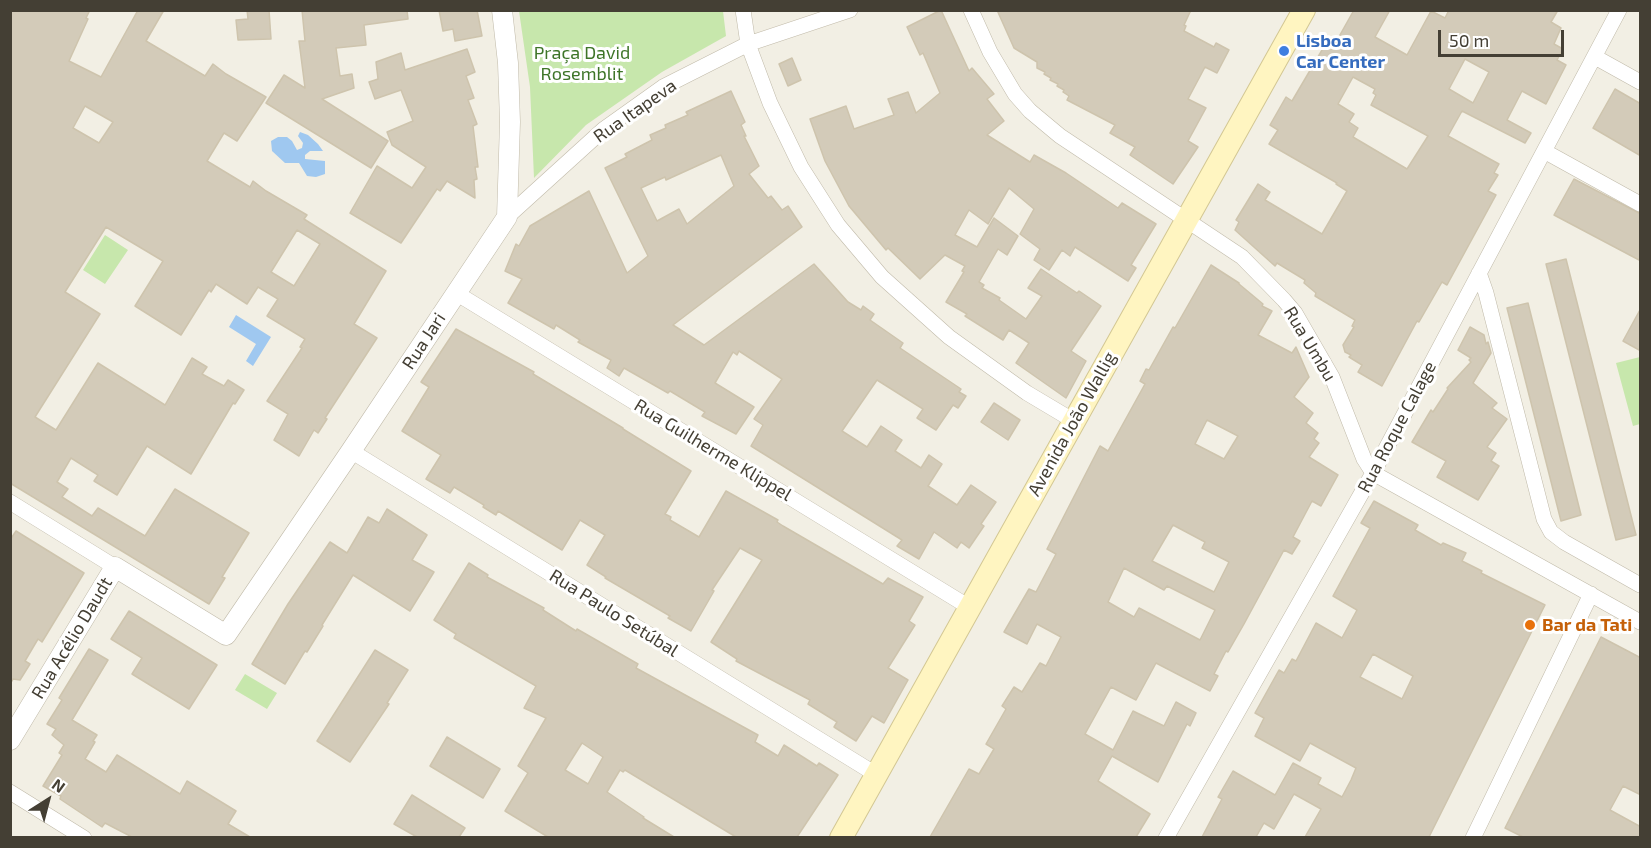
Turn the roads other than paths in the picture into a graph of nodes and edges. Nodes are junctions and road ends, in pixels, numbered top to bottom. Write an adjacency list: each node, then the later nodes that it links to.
1 (502, 10): 12 (street)
2 (743, 10): 7 (street)
3 (850, 10): 7 (street, Rua Itapeva)
4 (971, 10): 13 (street, Rua Umbu)
5 (1304, 10): 13 (main road, Avenida João Wallig)
6 (1619, 10): 8 (street, Rua Roque Calage)
7 (748, 44): 12 (street, Rua Itapeva); 16 (street)
8 (1595, 57): 9 (street); 10 (street, Rua Roque Calage)
9 (1641, 81)
10 (1544, 151): 11 (street); 14 (street, Rua Roque Calage)
11 (1641, 204)
12 (507, 217): 15 (street, Rua Jari)
13 (1187, 219): 16 (main road, Avenida João Wallig); 18 (street, Rua Umbu)
14 (1479, 273): 18 (street, Rua Roque Calage); 21 (street)
15 (456, 293): 17 (street, Rua Jari); 23 (street, Rua Guilherme Klippel)
16 (1074, 422): 23 (main road, Avenida João Wallig)
17 (351, 451): 20 (street, Rua Jari); 26 (street, Rua Paulo Setúbal)
18 (1373, 473): 22 (street); 30 (street, Rua Roque Calage)
19 (10, 502): 20 (street)
20 (116, 567): 25 (street, Rua Acélio Daudt)
21 (1641, 585)
22 (1591, 594): 24 (street); 31 (street)
23 (969, 607): 26 (main road, Avenida João Wallig)
24 (1641, 622)
25 (10, 740)
26 (876, 775): 29 (main road, Avenida João Wallig)
27 (10, 792): 28 (street)
28 (84, 837)
29 (842, 837)
30 (1166, 837)
31 (1473, 837)

